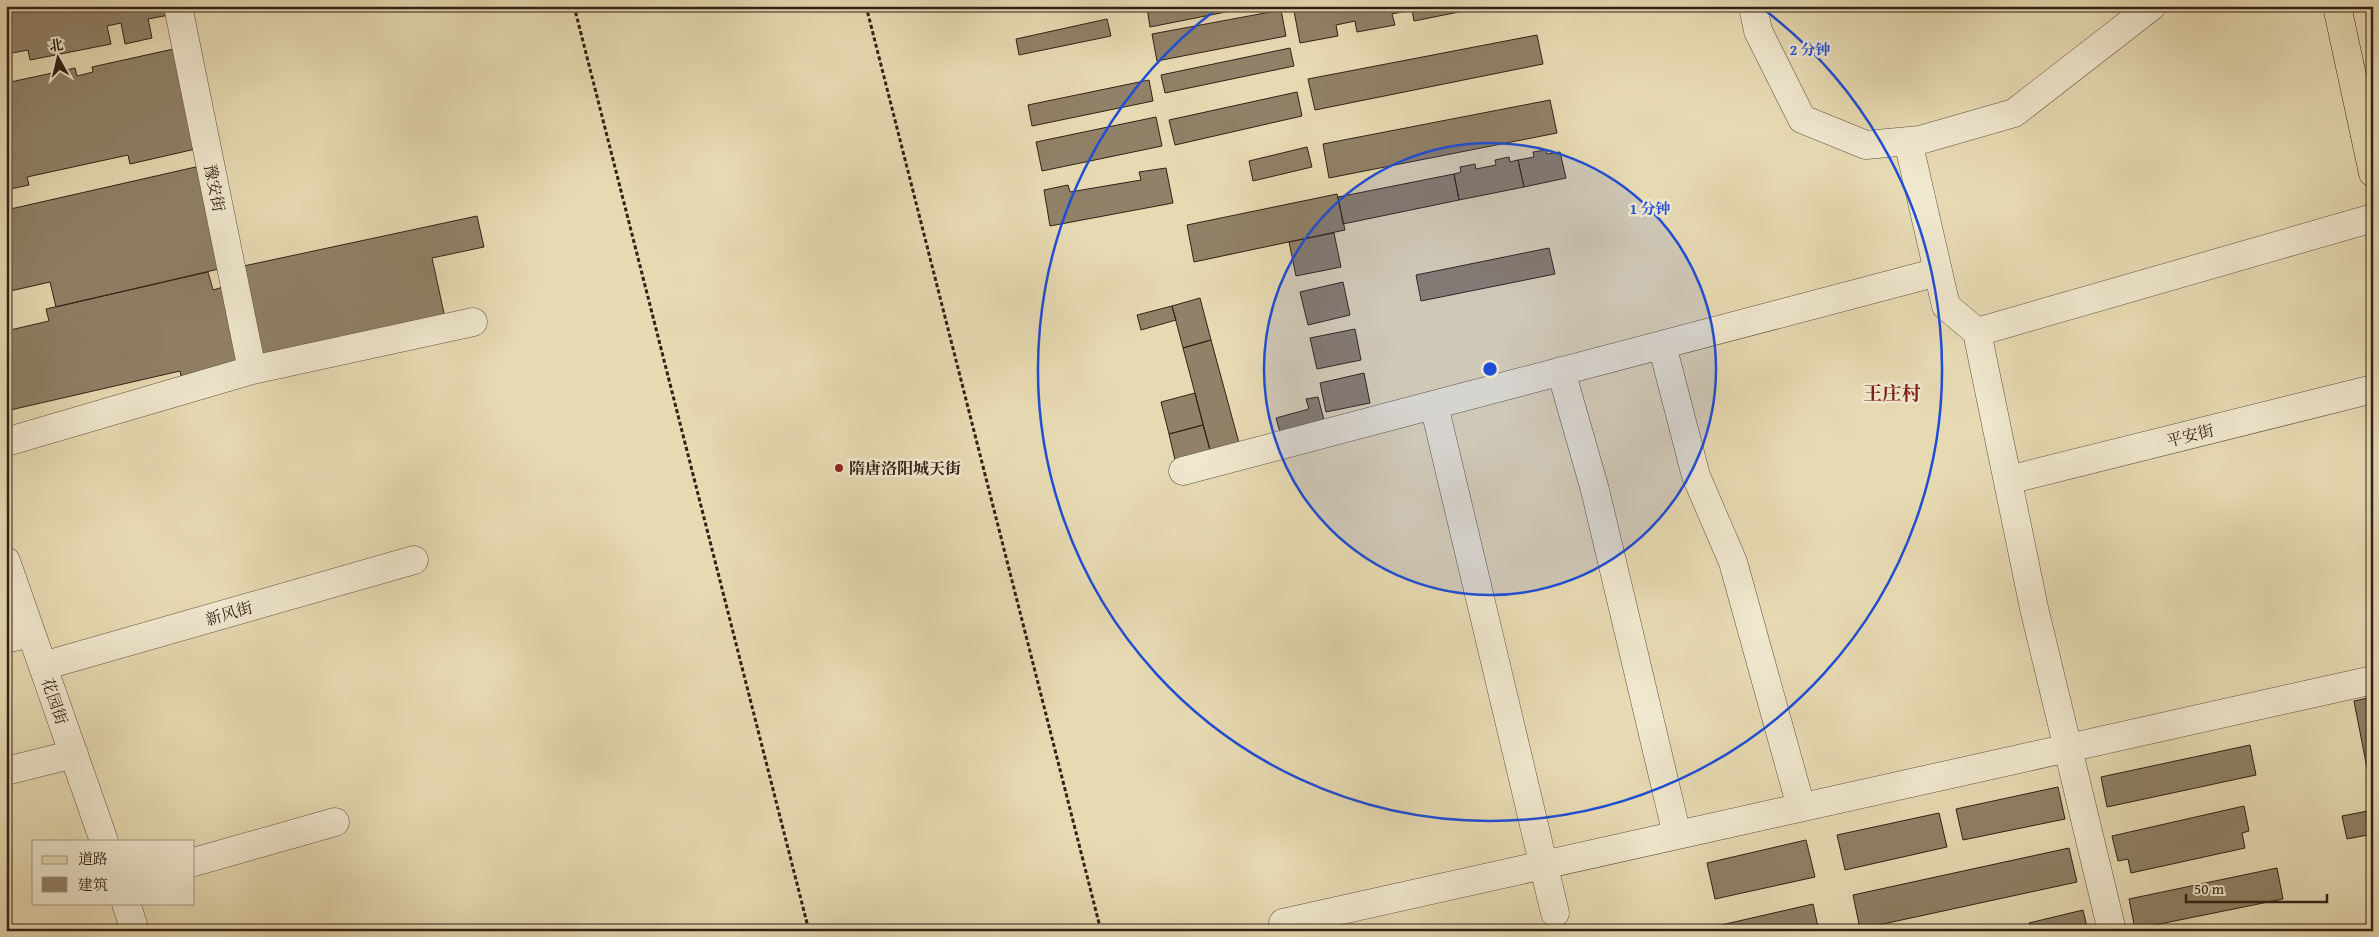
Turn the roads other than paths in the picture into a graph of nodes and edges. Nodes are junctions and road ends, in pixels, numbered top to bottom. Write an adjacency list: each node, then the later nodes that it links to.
1 (178, 6): 12 (street, 豫安街)
2 (1753, 6): 5 (street)
3 (2152, 6): 5 (street)
4 (2337, 6): 6 (main road)
5 (1908, 141): 8 (street)
6 (2373, 173)
7 (2373, 218): 10 (street)
8 (1938, 272): 10 (street); 11 (street)
9 (473, 322): 12 (street)
10 (1977, 332): 18 (street)
11 (1662, 345): 13 (street); 27 (street)
12 (252, 370): 16 (street)
13 (1561, 371): 15 (street); 29 (street)
14 (2373, 389): 18 (street, 平安街)
15 (1434, 405): 17 (street); 32 (street)
16 (6, 442)
17 (1183, 470)
18 (2008, 480): 24 (street)
19 (414, 560): 22 (street, 新风街)
20 (6, 561): 21 (street, 花园街)
21 (19, 636): 22 (street, 花园街)
22 (43, 666): 25 (street, 花园街)
23 (2373, 680): 24 (street)
24 (2068, 747): 27 (street); 37 (street)
25 (74, 754): 26 (street); 30 (street, 花园街)
26 (6, 771)
27 (1801, 807): 29 (street)
28 (335, 822): 31 (street)
29 (1677, 835): 32 (street)
30 (104, 840)
31 (195, 862)
32 (1543, 865): 34 (street); 35 (street)
33 (126, 904): 36 (street)
34 (1555, 913)
35 (1283, 923)
36 (135, 931)
37 (2112, 931)

